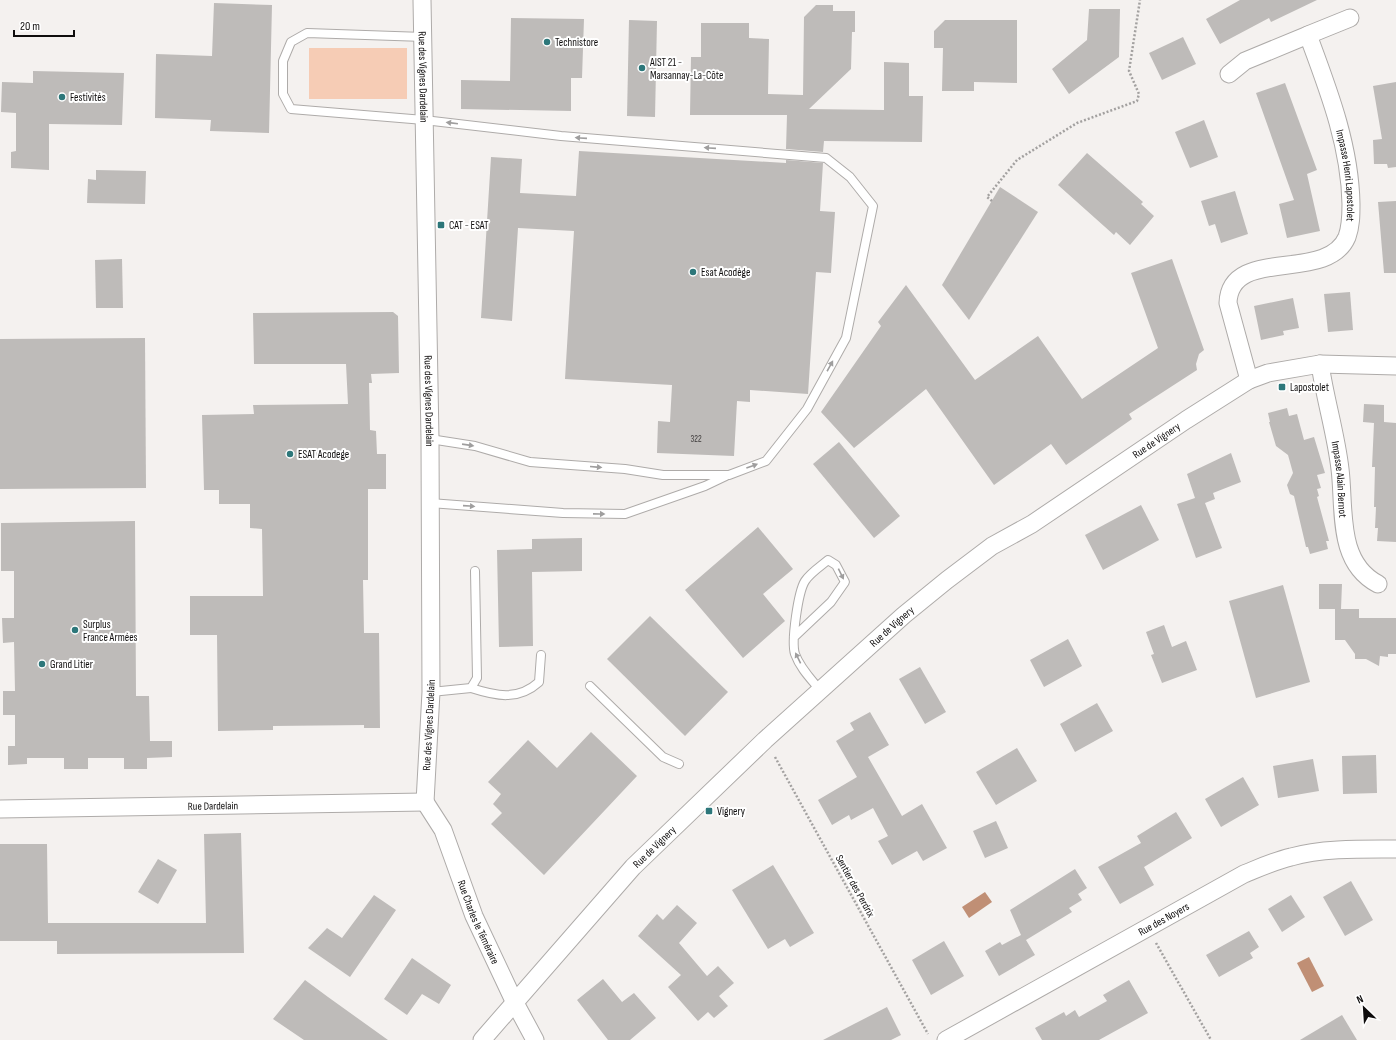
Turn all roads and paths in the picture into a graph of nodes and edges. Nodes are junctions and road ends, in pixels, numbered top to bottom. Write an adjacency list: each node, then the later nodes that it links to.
1 (422, 0): 5 (street, Rue des Vignes Dardelain)
2 (1140, 0): 8 (path)
3 (1350, 18): 4 (street)
4 (1308, 35): 6 (street); 11 (street, Impasse Henri Lapostolet)
5 (424, 37): 7 (street, Rue des Vignes Dardelain); 7 (lane)
6 (1229, 74)
7 (424, 120): 12 (street, Rue des Vignes Dardelain); 13 (lane, one-way to 7)
8 (992, 201)
9 (1320, 364): 10 (street, Rue de Vignery); 11 (street, Rue de Vignery); 16 (street, Impasse Alain Bernot)
10 (1396, 366)
11 (1249, 380): 21 (street, Rue de Vignery)
12 (430, 440): 13 (lane, one-way to 13); 14 (street, Rue des Vignes Dardelain)
13 (729, 475): 14 (lane, one-way to 13)
14 (430, 503): 22 (street, Rue des Vignes Dardelain)
15 (475, 571): 20 (lane)
16 (1378, 584)
17 (794, 637): 17 (lane, one-way to 17); 21 (lane, one-way to 17)
18 (541, 655): 20 (lane)
19 (590, 686): 24 (lane)
20 (471, 688): 22 (lane)
21 (820, 690): 23 (street, Rue de Vignery)
22 (432, 692): 25 (street, Rue des Vignes Dardelain)
23 (765, 740): 29 (street, Rue de Vignery); 32 (path, Sentier des Perdrix)
24 (679, 764)
25 (425, 802): 26 (street, Rue Dardelain); 29 (street, Rue Charles le Téméraire)
26 (0, 809)
27 (1396, 849): 28 (street, Rue des Noyers)
28 (1148, 928): 33 (street, Rue des Noyers); 34 (path)
29 (514, 1001): 30 (street, Rue de Vignery); 31 (street, Rue Charles le Téméraire)
30 (482, 1040)
31 (536, 1040)
32 (931, 1040)
33 (947, 1040)
34 (1211, 1040)

